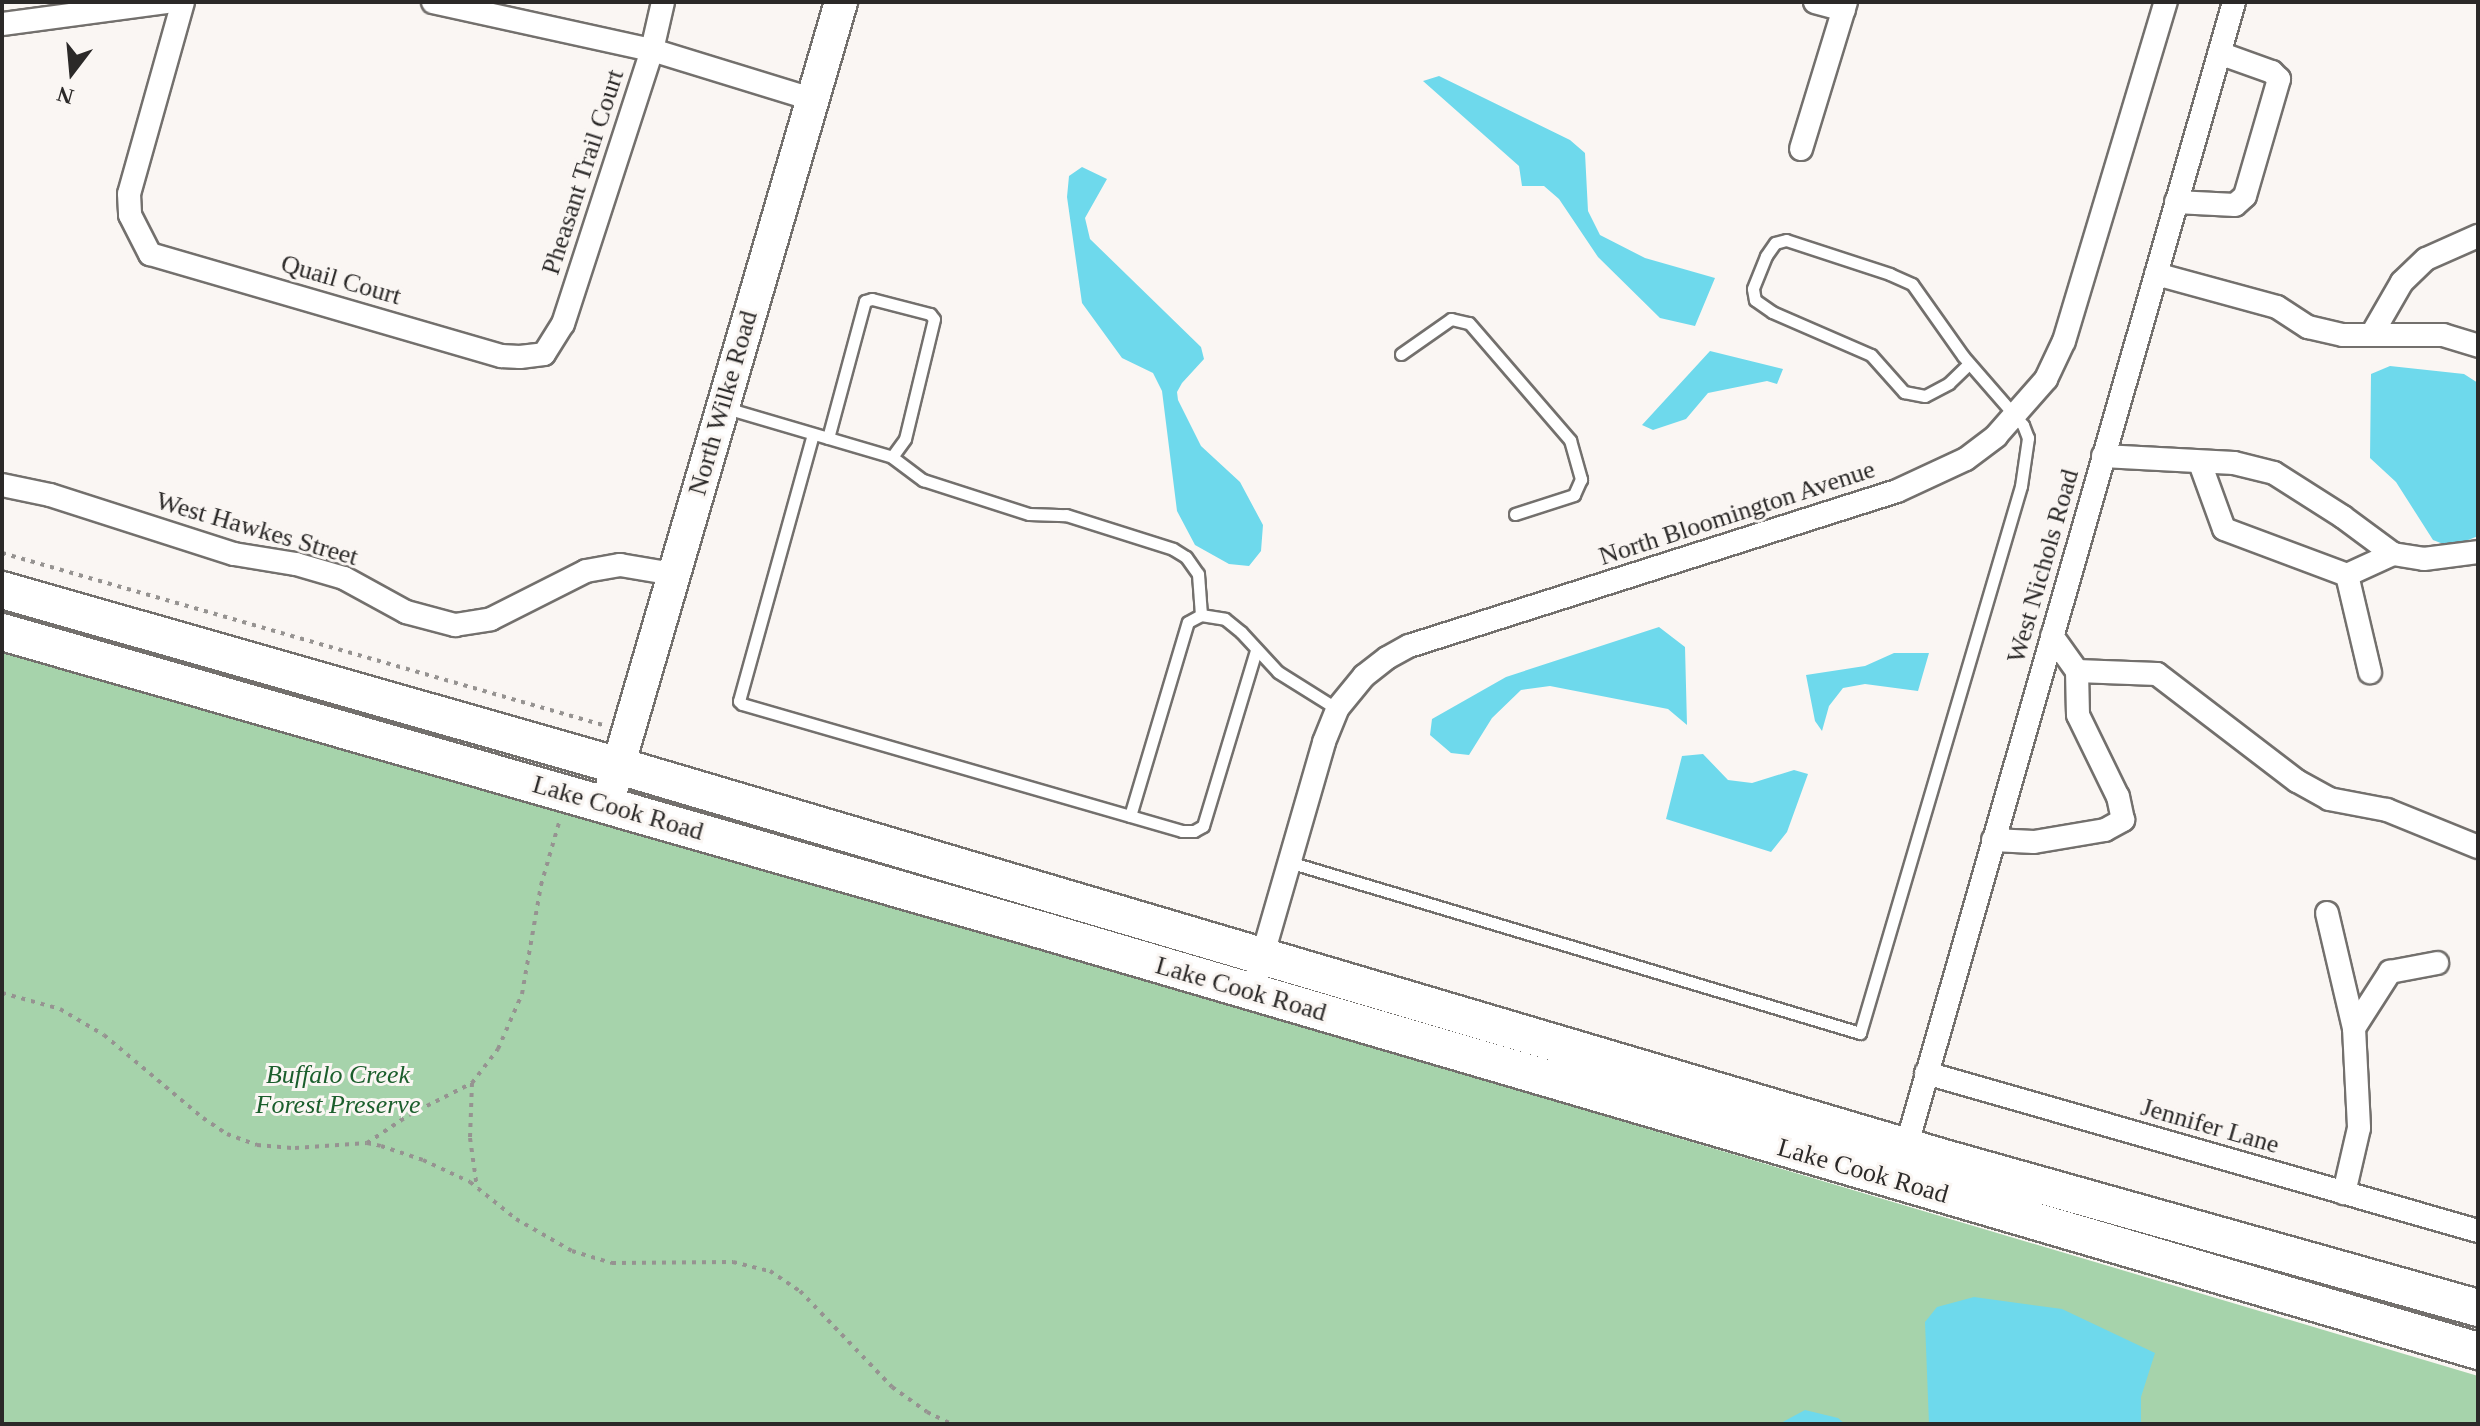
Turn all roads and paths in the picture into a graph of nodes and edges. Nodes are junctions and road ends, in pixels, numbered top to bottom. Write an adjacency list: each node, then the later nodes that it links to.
1 (167, 2): 10 (street)
2 (183, 2): 20 (street, Quail Court)
3 (433, 2): 11 (street)
4 (663, 2): 11 (street, Pheasant Trail Court)
5 (841, 2): 13 (street, North Wilke Road)
6 (1815, 2): 9 (street)
7 (2166, 2): 24 (street, North Bloomington Avenue)
8 (2234, 2): 12 (street, West Nichols Road)
9 (1845, 6): 14 (street)
10 (2, 24)
11 (652, 50): 13 (street); 20 (street, Pheasant Trail Court)
12 (2219, 53): 15 (street, West Nichols Road); 15 (street)
13 (811, 99): 23 (street, North Wilke Road)
14 (1801, 149)
15 (2176, 202): 17 (street, West Nichols Road)
16 (2478, 236): 18 (street)
17 (2156, 274): 18 (street); 27 (street, West Nichols Road)
18 (2372, 334): 19 (street)
19 (2478, 346)
20 (544, 354)
21 (1401, 354): 31 (lane)
22 (1969, 364): 22 (lane); 24 (lane)
23 (722, 406): 25 (lane); 35 (street, North Wilke Road)
24 (2014, 416): 44 (street, North Bloomington Avenue); 54 (lane)
25 (813, 434): 26 (lane); 51 (lane)
26 (828, 438): 28 (lane); 28 (lane)
27 (2103, 456): 29 (street); 40 (street, West Nichols Road)
28 (892, 457): 38 (lane)
29 (2200, 463): 34 (street); 36 (street)
30 (2, 485): 35 (street, West Hawkes Street)
31 (1515, 514)
32 (2477, 552): 34 (street)
33 (2, 553): 45 (path)
34 (2393, 554): 36 (street)
35 (673, 574): 46 (street, North Wilke Road)
36 (2347, 575): 43 (street)
37 (2, 590): 47 (main road, Lake Cook Road)
38 (1201, 615): 41 (lane); 51 (lane)
39 (2, 632): 49 (main road, Lake Cook Road)
40 (2052, 636): 42 (street); 52 (street, West Nichols Road)
41 (1256, 650): 44 (lane); 51 (lane)
42 (2077, 671): 52 (street); 53 (street)
43 (2370, 672)
44 (1337, 709): 54 (street, North Bloomington Avenue)
45 (587, 720): 46 (path); 47 (path)
46 (628, 732): 48 (street, North Wilke Road)
47 (578, 755): 48 (main road, Lake Cook Road)
48 (619, 766): 50 (street, North Wilke Road); 56 (main road, Lake Cook Road)
49 (567, 793): 50 (main road, Lake Cook Road); 62 (path)
50 (607, 804): 58 (main road, Lake Cook Road)
51 (1130, 816)
52 (1993, 840): 61 (street, West Nichols Road)
53 (2478, 847)
54 (1289, 862): 56 (street, North Bloomington Avenue)
55 (2327, 913): 60 (street)
56 (1262, 955): 58 (street, North Bloomington Avenue); 64 (main road, Lake Cook Road)
57 (2437, 963): 60 (street)
58 (1252, 992): 65 (main road, Lake Cook Road)
59 (2, 993): 63 (path)
60 (2354, 1028): 67 (street)
61 (1926, 1073): 64 (street, West Nichols Road); 67 (street, Jennifer Lane)
62 (472, 1083): 63 (path); 66 (path)
63 (367, 1143): 66 (path)
64 (1906, 1146): 65 (street, West Nichols Road); 69 (main road, Lake Cook Road)
65 (1897, 1180): 70 (main road, Lake Cook Road)
66 (476, 1187): 71 (path)
67 (2344, 1193): 68 (street, Jennifer Lane)
68 (2478, 1231)
69 (2478, 1308)
70 (2478, 1351)
71 (952, 1424)

